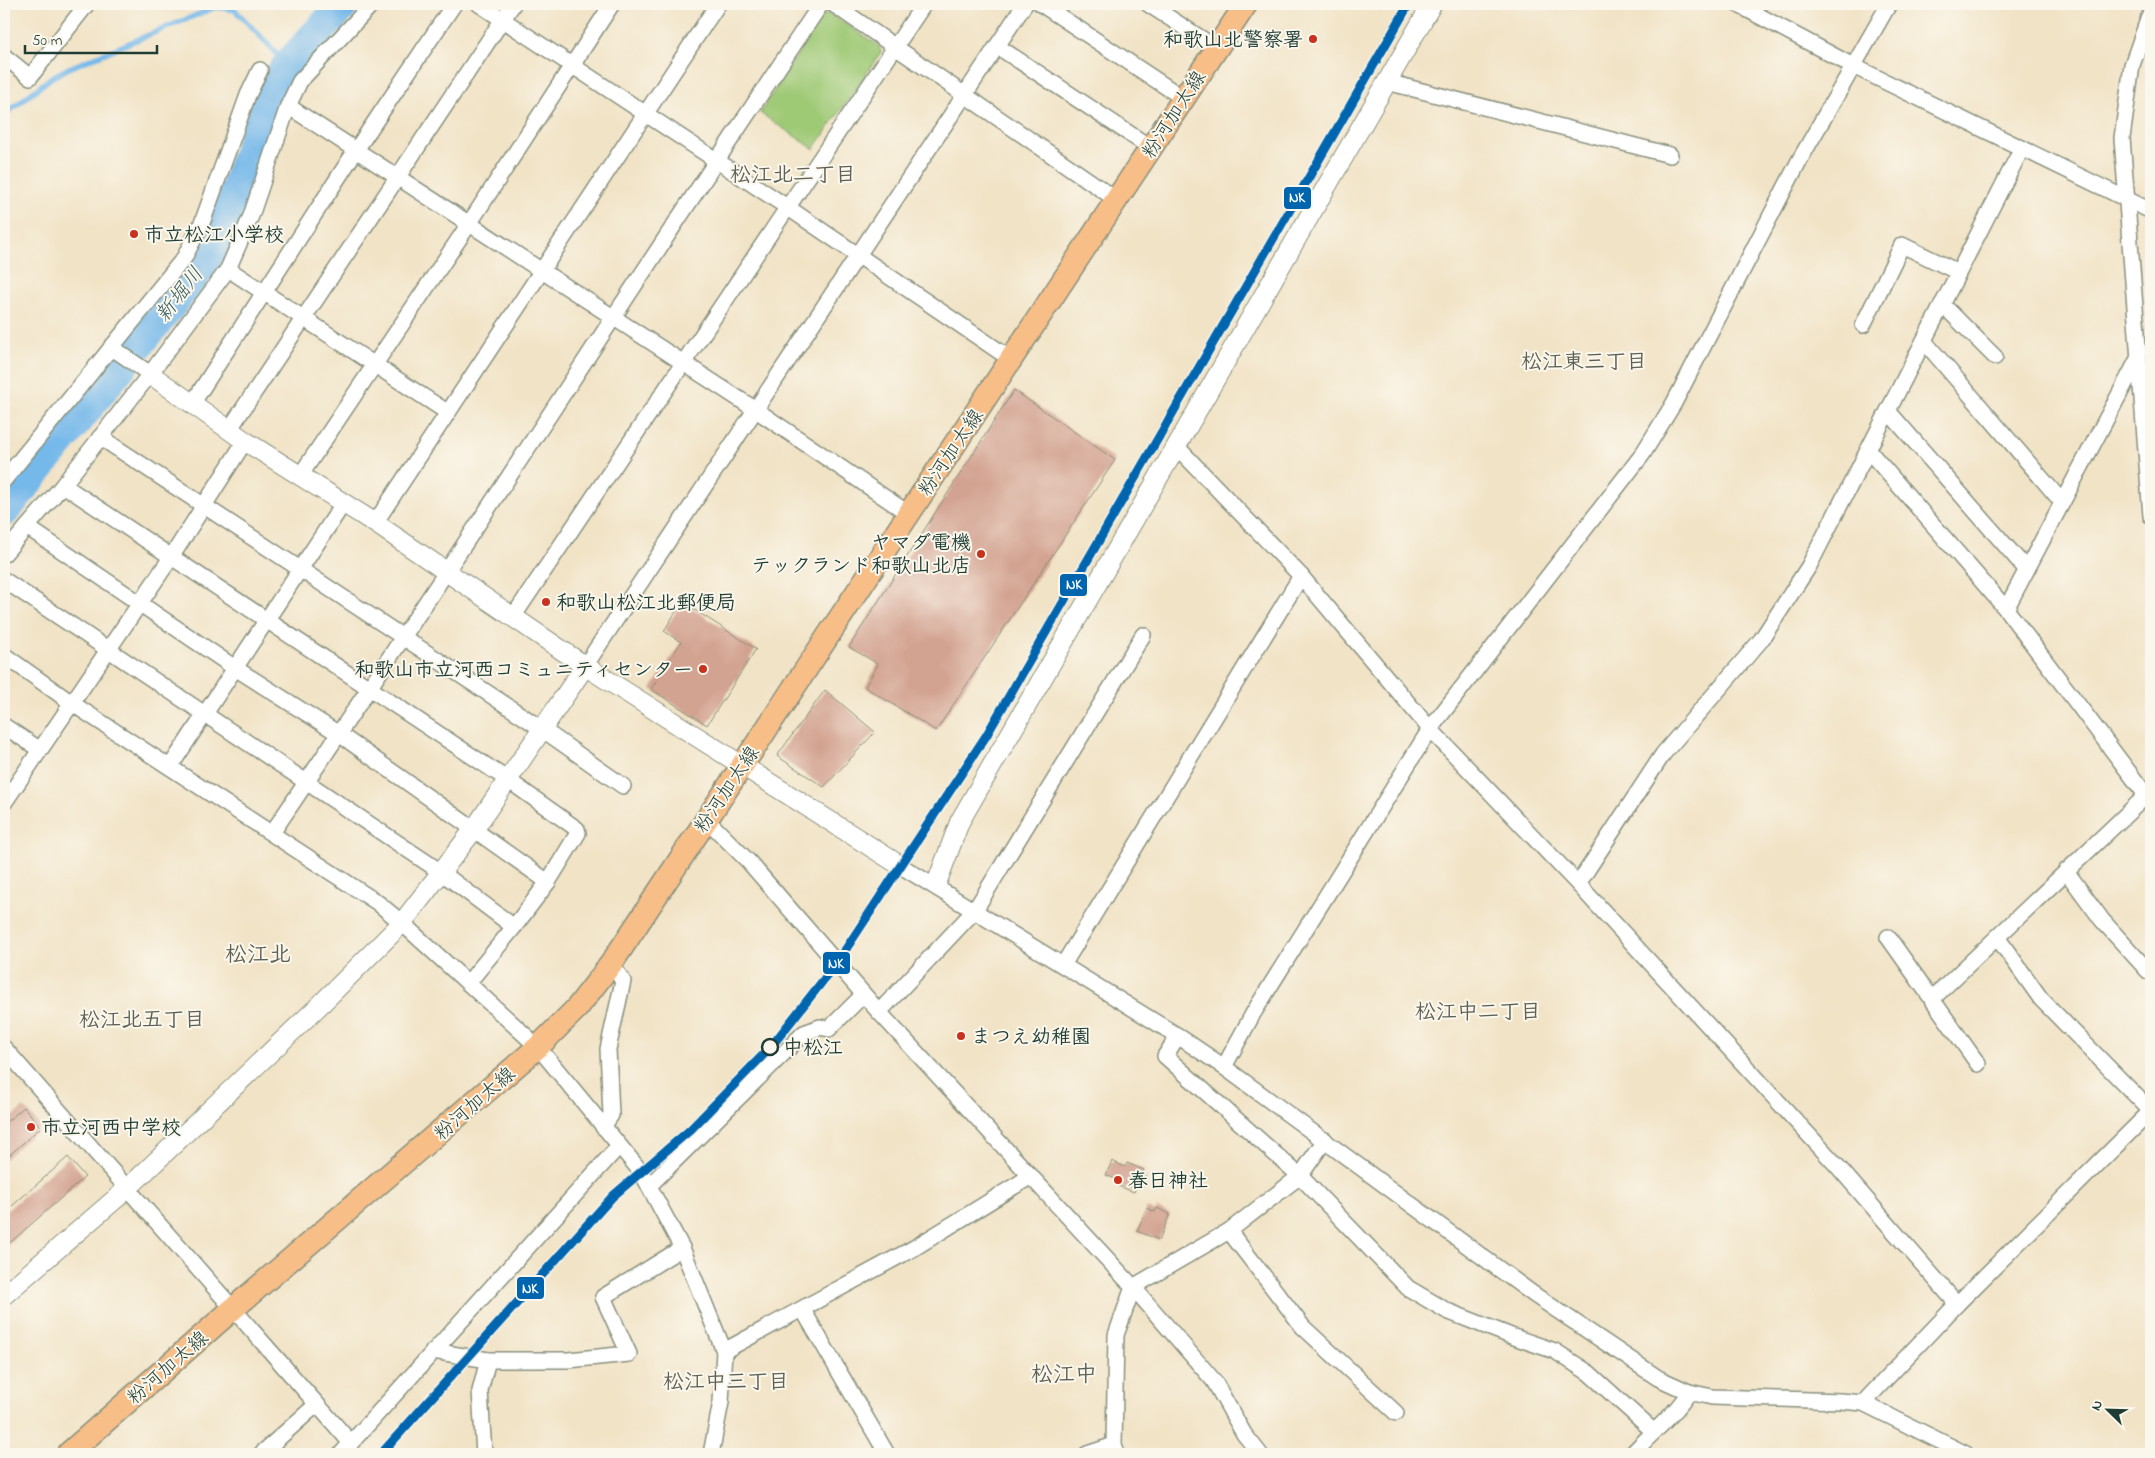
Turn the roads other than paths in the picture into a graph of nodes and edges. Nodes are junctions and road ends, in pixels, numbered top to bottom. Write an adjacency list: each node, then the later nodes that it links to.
1 (87, 4): 23 (street)
2 (372, 4): 30 (street)
3 (454, 4): 34 (street)
4 (479, 4): 19 (street)
5 (513, 4): 19 (street)
6 (612, 4): 24 (street)
7 (718, 4): 31 (street)
8 (821, 4): 36 (street)
9 (832, 4): 20 (street)
10 (924, 4): 20 (street)
11 (1025, 4): 21 (street)
12 (1041, 4): 29 (street)
13 (1148, 4): 22 (street)
14 (1246, 4): 22 (main road, 粉河加太線)
15 (1432, 4): 27 (street)
16 (1737, 4): 25 (street)
17 (1889, 4): 25 (street)
18 (2151, 11): 38 (street)
19 (503, 20): 24 (street); 37 (street)
20 (895, 46): 28 (street); 40 (street)
21 (997, 46): 28 (street); 32 (street)
22 (1216, 48): 29 (main road, 粉河加太線)
23 (4, 56)
24 (573, 66): 31 (street); 42 (street)
25 (1853, 66): 33 (street); 100 (street)
26 (260, 70): 53 (street)
27 (1387, 82): 35 (street); 67 (street)
28 (966, 94): 39 (street); 43 (street)
29 (1183, 98): 32 (main road, 粉河加太線)
30 (288, 106): 34 (street); 44 (street)
31 (645, 114): 36 (street); 45 (street)
32 (1151, 148): 39 (main road, 粉河加太線)
33 (2022, 148): 38 (street); 46 (street)
34 (356, 150): 37 (street); 47 (street)
35 (1670, 155)
36 (716, 160): 40 (street); 50 (street)
37 (398, 177): 42 (street); 49 (street)
38 (2126, 199): 41 (street); 54 (street)
39 (1117, 200): 56 (main road, 粉河加太線)
40 (787, 207): 43 (street); 57 (street)
41 (2151, 211)
42 (469, 224): 45 (street); 58 (street)
43 (858, 255): 56 (street); 61 (street)
44 (228, 269): 47 (street); 59 (street)
45 (541, 272): 50 (street); 63 (street)
46 (1958, 272): 48 (street); 51 (street)
47 (264, 293): 49 (street); 60 (street)
48 (1942, 304): 52 (street); 55 (street)
49 (304, 319): 58 (street); 64 (street)
50 (614, 319): 57 (street); 83 (street)
51 (1863, 325)
52 (1924, 341): 62 (street); 72 (street)
53 (111, 347): 59 (street); 70 (street)
54 (2142, 347): 72 (street); 76 (street)
55 (1995, 357)
56 (1012, 360): 75 (main road, 粉河加太線)
57 (683, 364): 61 (street); 88 (street)
58 (374, 366): 63 (street); 69 (street)
59 (150, 374): 60 (street); 65 (street)
60 (192, 404): 64 (street)
61 (756, 410): 75 (street); 94 (street)
62 (1888, 411): 68 (street); 81 (street)
63 (447, 412): 77 (street)
64 (229, 430): 66 (street)
65 (100, 436): 71 (street); 74 (street)
66 (245, 441): 69 (street); 74 (street)
67 (1177, 447): 84 (street); 119 (street)
68 (1868, 450): 87 (street); 118 (street)
69 (300, 476): 73 (street)
70 (4, 480)
71 (63, 485): 78 (street); 80 (street)
72 (2062, 502): 81 (street)
73 (343, 504): 77 (street); 82 (street)
74 (204, 505): 80 (street); 82 (street)
75 (909, 514): 105 (main road, 粉河加太線)
76 (2151, 516)
77 (375, 523): 83 (street)
78 (27, 527): 79 (street); 86 (street)
79 (4, 554)
80 (172, 556): 86 (street); 89 (street)
81 (2026, 569): 87 (street)
82 (302, 570): 89 (street); 91 (street)
83 (446, 571): 88 (street); 91 (street)
84 (1300, 576): 100 (street); 126 (street)
85 (4, 580): 92 (street)
86 (140, 604): 92 (street); 95 (street)
87 (2006, 608): 109 (street)
88 (513, 617): 94 (street)
89 (266, 620): 95 (street); 96 (street)
90 (1143, 635): 120 (street)
91 (403, 637): 96 (street); 101 (street)
92 (109, 651): 97 (street); 98 (street)
93 (4, 655): 97 (street)
94 (585, 666): 101 (street); 105 (street)
95 (235, 668): 98 (street); 102 (street)
96 (371, 688): 102 (street); 106 (street)
97 (73, 704): 103 (street); 104 (street)
98 (204, 715): 104 (street); 107 (street)
99 (4, 726): 103 (street)
100 (1430, 729): 118 (street); 136 (street)
101 (542, 730): 106 (street); 108 (street)
102 (339, 734): 107 (street); 112 (street)
103 (39, 749): 110 (street)
104 (170, 767): 113 (street)
105 (742, 767): 111 (main road, 粉河加太線); 114 (street)
106 (508, 780): 112 (street); 117 (street)
107 (307, 782): 113 (street); 116 (street)
108 (623, 786)
109 (2149, 793): 115 (street)
110 (5, 800)
111 (706, 819): 125 (main road, 粉河加太線); 129 (street)
112 (474, 828): 116 (street); 117 (street)
113 (272, 833): 121 (street)
114 (901, 866): 119 (street)
115 (2066, 871): 124 (street); 127 (street)
116 (441, 872): 121 (street); 122 (street)
117 (548, 882): 122 (street)
118 (1578, 884): 148 (street)
119 (936, 885): 120 (street)
120 (975, 910): 126 (street); 131 (street)
121 (402, 922): 128 (street); 143 (street)
122 (514, 927): 128 (street)
123 (1888, 937): 130 (street)
124 (1997, 937): 130 (street); 148 (street)
125 (611, 964): 133 (main road, 粉河加太線); 137 (street)
126 (1063, 965): 132 (street)
127 (2148, 971)
128 (468, 983): 133 (street)
129 (863, 995): 131 (street); 142 (street)
130 (1932, 999): 135 (street)
131 (879, 1012): 140 (street)
132 (1178, 1036): 136 (street); 141 (street)
133 (538, 1047): 137 (street); 149 (main road, 粉河加太線)
134 (4, 1048): 143 (street)
135 (1978, 1064)
136 (1224, 1067): 138 (street)
137 (604, 1127): 139 (street)
138 (1325, 1140): 141 (street); 154 (street)
139 (619, 1146): 142 (street); 151 (street)
140 (1031, 1176): 146 (street); 150 (street)
141 (1300, 1176): 144 (street); 158 (street)
142 (649, 1186): 145 (street)
143 (127, 1189): 147 (street); 149 (street)
144 (1228, 1231): 146 (street); 157 (street)
145 (682, 1248): 152 (street); 153 (street)
146 (1133, 1287): 160 (street); 167 (street)
147 (4, 1295)
148 (1957, 1304): 155 (street)
149 (234, 1308): 156 (street); 161 (main road, 粉河加太線)
150 (803, 1310): 152 (street); 165 (street)
151 (433, 1351): 153 (street); 159 (street)
152 (724, 1351): 164 (street)
153 (488, 1360): 163 (street)
154 (1689, 1392): 155 (street); 158 (street)
155 (1863, 1404): 169 (street)
156 (316, 1405): 159 (street); 162 (street)
157 (1396, 1413)
158 (1653, 1431): 168 (street)
159 (346, 1449)
160 (1116, 1450): 166 (street)
161 (68, 1454)
162 (261, 1454)
163 (484, 1454)
164 (711, 1454)
165 (887, 1454)
166 (1088, 1454)
167 (1260, 1454)
168 (1632, 1454)
169 (1966, 1454)

